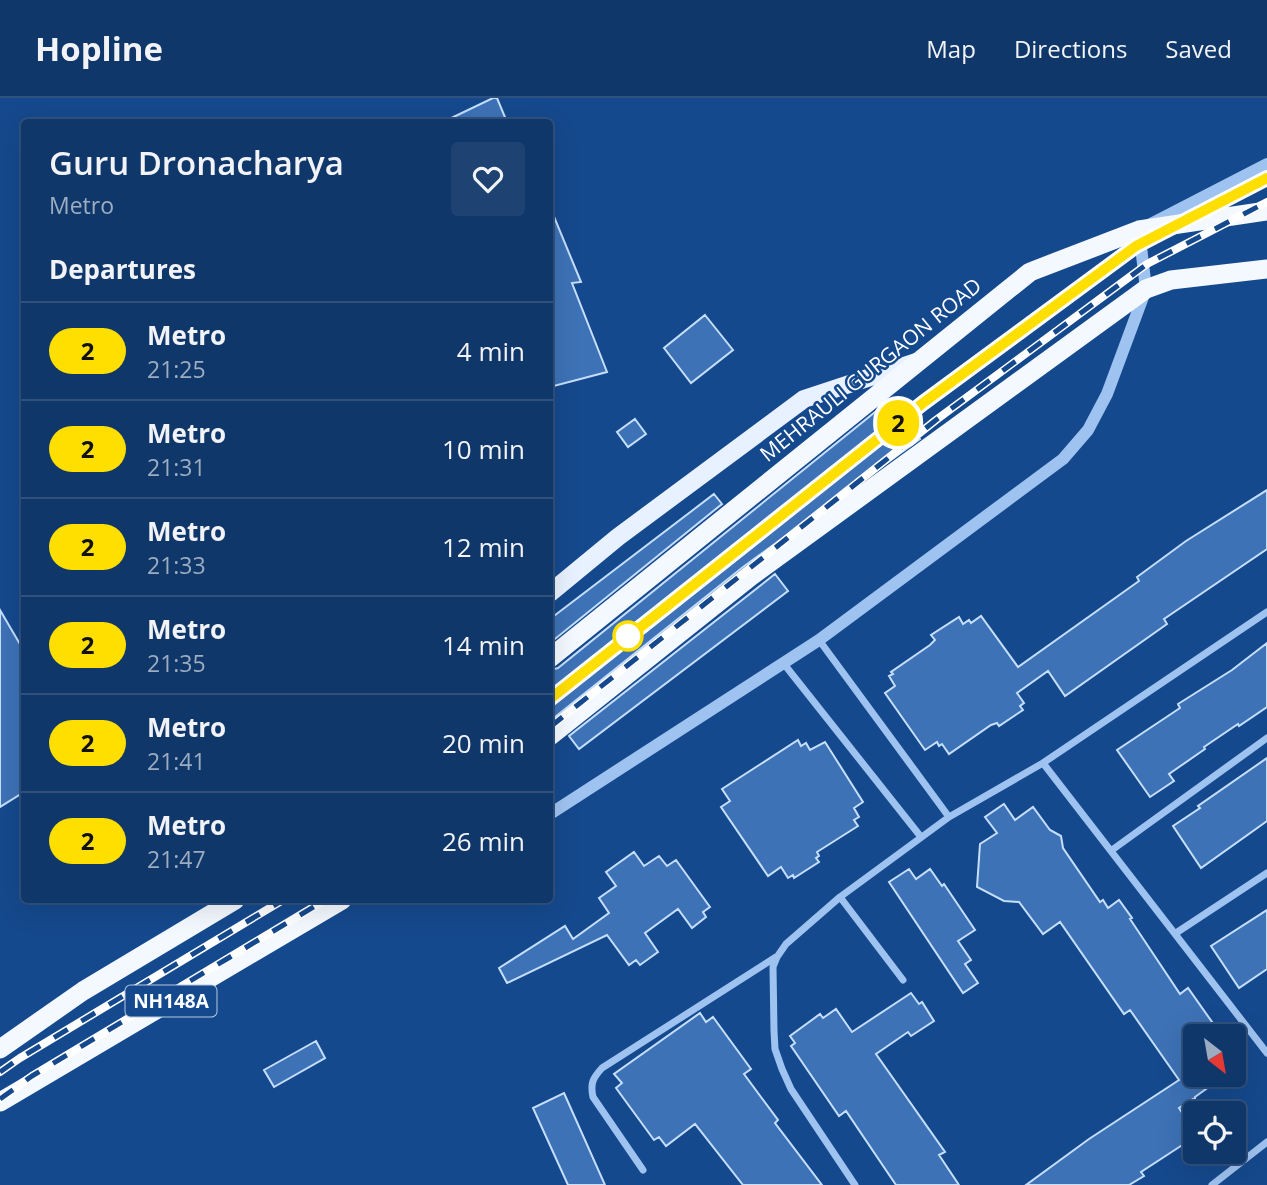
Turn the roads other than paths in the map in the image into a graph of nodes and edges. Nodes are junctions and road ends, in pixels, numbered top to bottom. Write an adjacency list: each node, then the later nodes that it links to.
1 (1267, 164): 3 (street)
2 (1267, 211): 3 (highway, MEHRAULI GURGAON ROAD)
3 (1139, 230): 5 (street); 6 (highway, MEHRAULI GURGAON ROAD)
4 (1267, 269): 5 (highway)
5 (1146, 289): 9 (street); 12 (highway)
6 (917, 362): 7 (main road); 10 (highway, MEHRAULI GURGAON ROAD)
7 (553, 591)
8 (1267, 612): 14 (street)
9 (819, 640): 11 (street); 16 (street)
10 (553, 656)
11 (784, 664): 15 (street); 17 (street)
12 (553, 734)
13 (1267, 738): 18 (street)
14 (1044, 762): 16 (street); 18 (street)
15 (553, 812)
16 (949, 817): 17 (street)
17 (921, 837): 20 (street)
18 (1112, 850): 23 (street)
19 (1267, 873): 23 (street)
20 (840, 897): 24 (street); 25 (street)
21 (230, 903): 26 (highway, NH148A)
22 (337, 903): 28 (highway, NH148A)
23 (1176, 933): 27 (street)
24 (777, 957): 30 (street); 31 (street)
25 (904, 980)
26 (0, 1049)
27 (1267, 1053)
28 (0, 1102)
29 (1267, 1142): 32 (street)
30 (643, 1170)
31 (855, 1185)
32 (1212, 1185)

